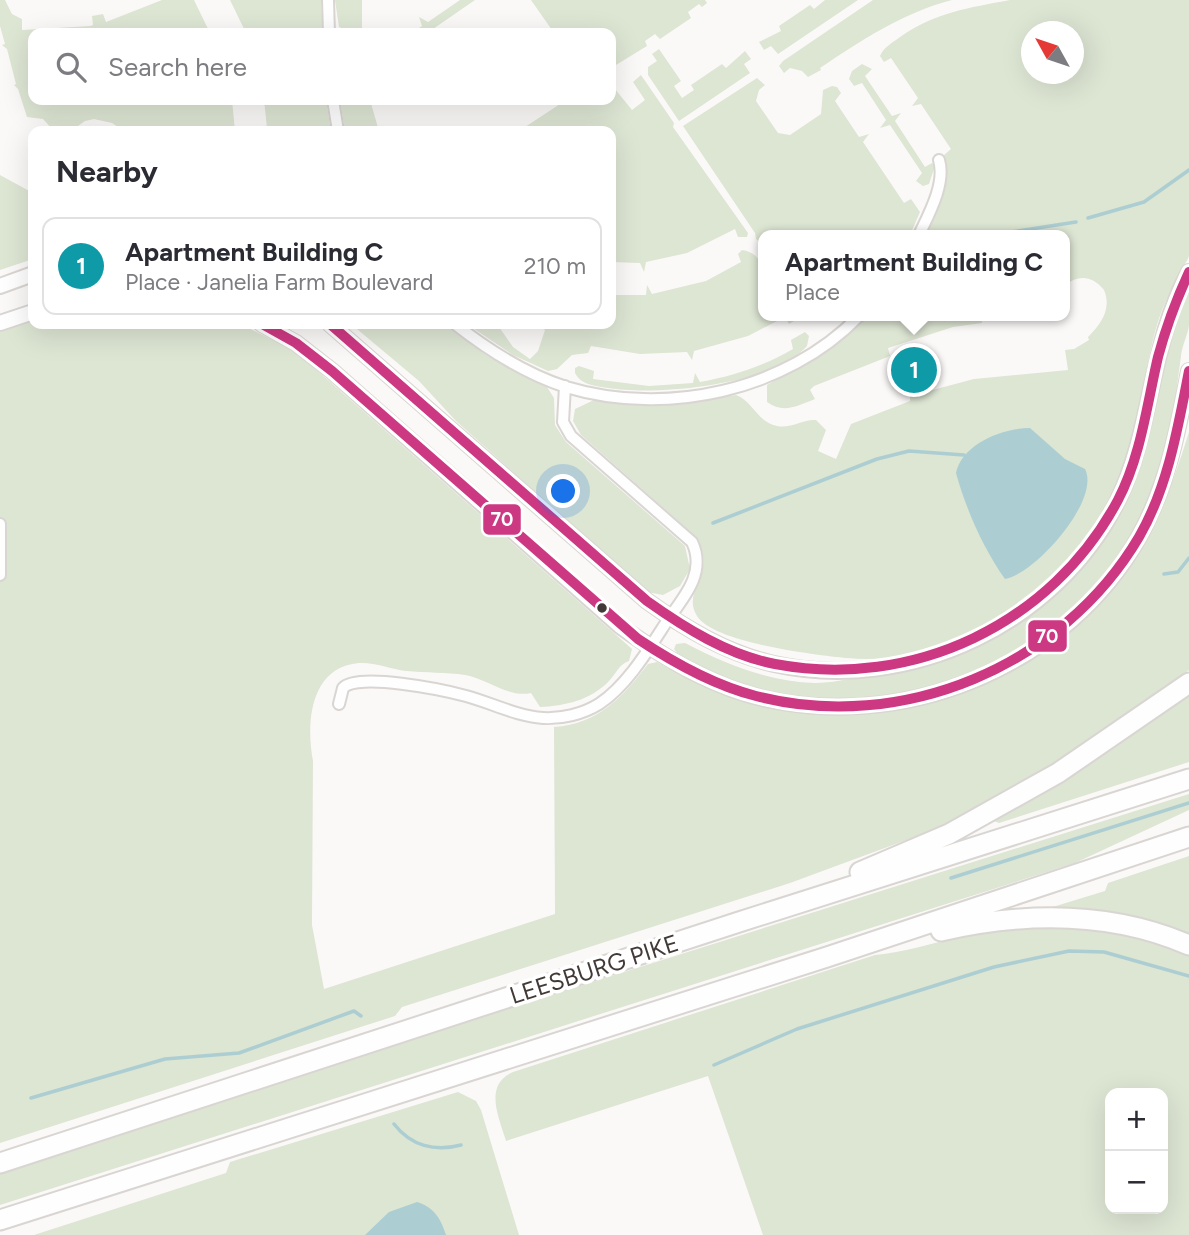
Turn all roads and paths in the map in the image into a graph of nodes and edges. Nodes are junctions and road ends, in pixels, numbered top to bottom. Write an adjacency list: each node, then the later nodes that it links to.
1 (328, 0): 2 (street)
2 (329, 28)
3 (334, 105): 4 (street)
4 (337, 126)
5 (939, 160): 6 (street)
6 (921, 230)
7 (1189, 272): 20 (main road)
8 (28, 276): 9 (main road)
9 (0, 286)
10 (28, 314): 12 (main road)
11 (852, 321): 17 (street)
12 (0, 323)
13 (271, 329): 21 (main road)
14 (336, 329): 20 (main road)
15 (462, 329): 17 (street)
16 (1189, 371): 21 (main road)
17 (565, 386): 20 (street)
18 (0, 524): 19 (street)
19 (0, 575)
20 (670, 617): 21 (street)
21 (649, 647): 23 (street)
22 (1189, 683): 26 (highway)
23 (339, 704)
24 (1189, 779): 26 (highway, LEESBURG PIKE)
25 (1189, 837): 28 (highway)
26 (739, 922): 29 (highway, LEESBURG PIKE)
27 (1189, 945): 28 (highway)
28 (827, 957): 30 (highway)
29 (0, 1163)
30 (0, 1220)

